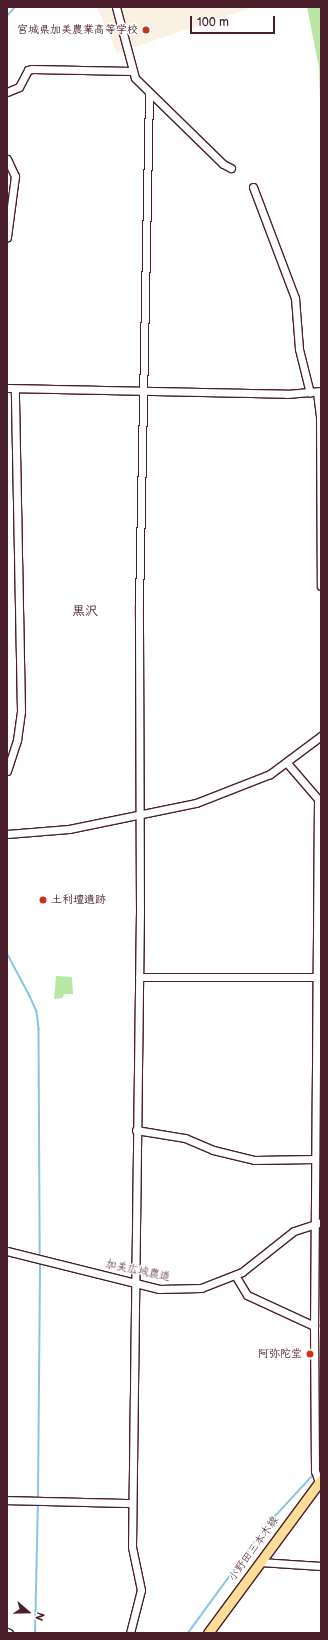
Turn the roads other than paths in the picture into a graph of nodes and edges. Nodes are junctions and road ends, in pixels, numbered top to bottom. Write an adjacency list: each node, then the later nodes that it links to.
1 (116, 7): 2 (street)
2 (132, 71): 3 (street); 4 (street)
3 (7, 92)
4 (149, 93): 6 (street); 10 (street)
5 (7, 159): 8 (street)
6 (231, 168)
7 (253, 187): 11 (street)
8 (7, 237)
9 (11, 389): 10 (street); 15 (street)
10 (144, 391): 11 (street); 16 (street)
11 (316, 392): 12 (street)
12 (321, 586)
13 (321, 736): 14 (street)
14 (287, 763): 16 (street); 19 (street)
15 (7, 771)
16 (139, 816): 17 (street); 18 (street)
17 (7, 834)
18 (139, 977): 19 (street); 20 (street)
19 (319, 977): 21 (street)
20 (136, 1130): 21 (street); 25 (street)
21 (315, 1159): 22 (street)
22 (318, 1222): 24 (street, 加美広域農道); 26 (street)
23 (7, 1251): 25 (street, 加美広域農道)
24 (235, 1275): 25 (street, 加美広域農道); 26 (street)
25 (134, 1283): 29 (street)
26 (314, 1326): 27 (street)
27 (320, 1481): 30 (main road, 小野田三本木線)
28 (7, 1500): 29 (street)
29 (132, 1502): 32 (street)
30 (260, 1562): 31 (street); 33 (main road, 小野田三本木線)
31 (321, 1566)
32 (130, 1633)
33 (208, 1633)

